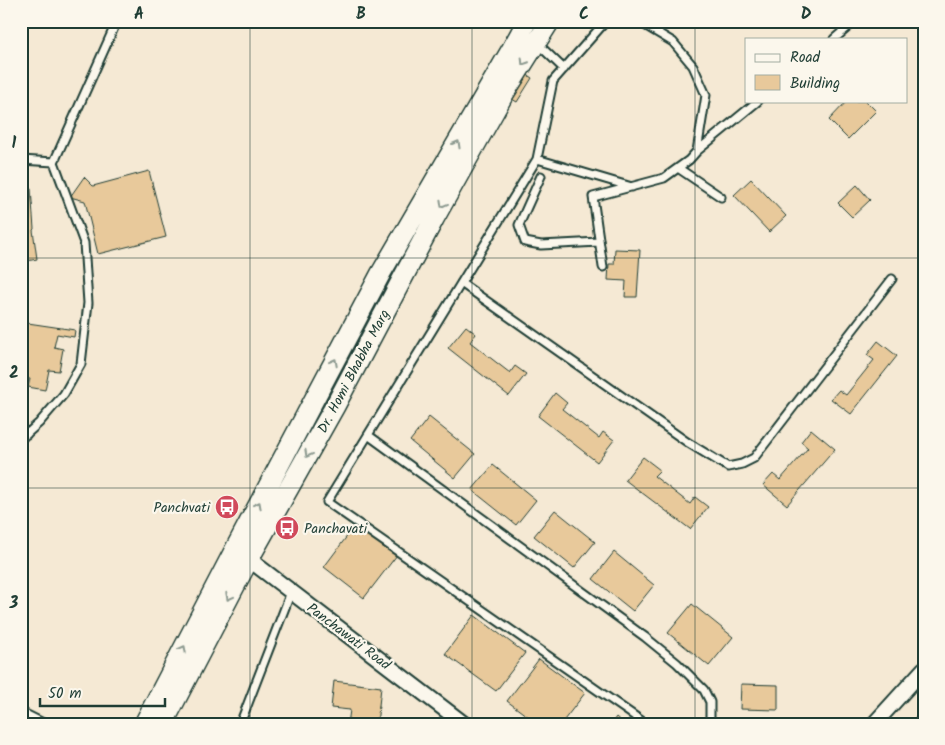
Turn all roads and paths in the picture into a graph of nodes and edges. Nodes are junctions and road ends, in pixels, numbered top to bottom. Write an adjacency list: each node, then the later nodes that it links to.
1 (117, 21): 14 (lane)
2 (550, 21): 8 (main road, Dr. Homi Bhabha Marg)
3 (606, 21): 9 (lane)
4 (638, 21): 11 (lane)
5 (855, 21): 7 (lane)
6 (521, 24): 8 (lane); 27 (main road, Dr. Homi Bhabha Marg, one-way to 6)
7 (835, 38)
8 (537, 42): 9 (lane); 27 (main road, Dr. Homi Bhabha Marg, one-way to 27)
9 (564, 68): 12 (lane)
10 (757, 102): 11 (lane)
11 (697, 152): 15 (lane)
12 (537, 159): 17 (lane); 22 (lane)
13 (21, 160): 14 (lane)
14 (54, 162): 24 (lane)
15 (678, 168): 17 (lane); 18 (lane)
16 (541, 176): 19 (lane)
17 (632, 187): 19 (lane)
18 (721, 197)
19 (599, 242): 20 (lane)
20 (603, 267)
21 (892, 279): 22 (lane)
22 (461, 283): 25 (lane)
23 (21, 428): 24 (lane)
24 (27, 434): 26 (lane)
25 (368, 435): 37 (lane); 38 (lane)
26 (21, 440)
27 (242, 554): 28 (street, Panchawati Road); 33 (main road, Dr. Homi Bhabha Marg, one-way to 27); 34 (main road, Dr. Homi Bhabha Marg, one-way to 34)
28 (291, 592): 35 (lane); 36 (street, Panchawati Road)
29 (924, 669): 39 (street)
30 (21, 712): 32 (lane)
31 (924, 715): 40 (lane)
32 (45, 724)
33 (144, 724)
34 (163, 724)
35 (240, 724)
36 (464, 724)
37 (646, 724)
38 (706, 724)
39 (874, 724)
40 (917, 724)

